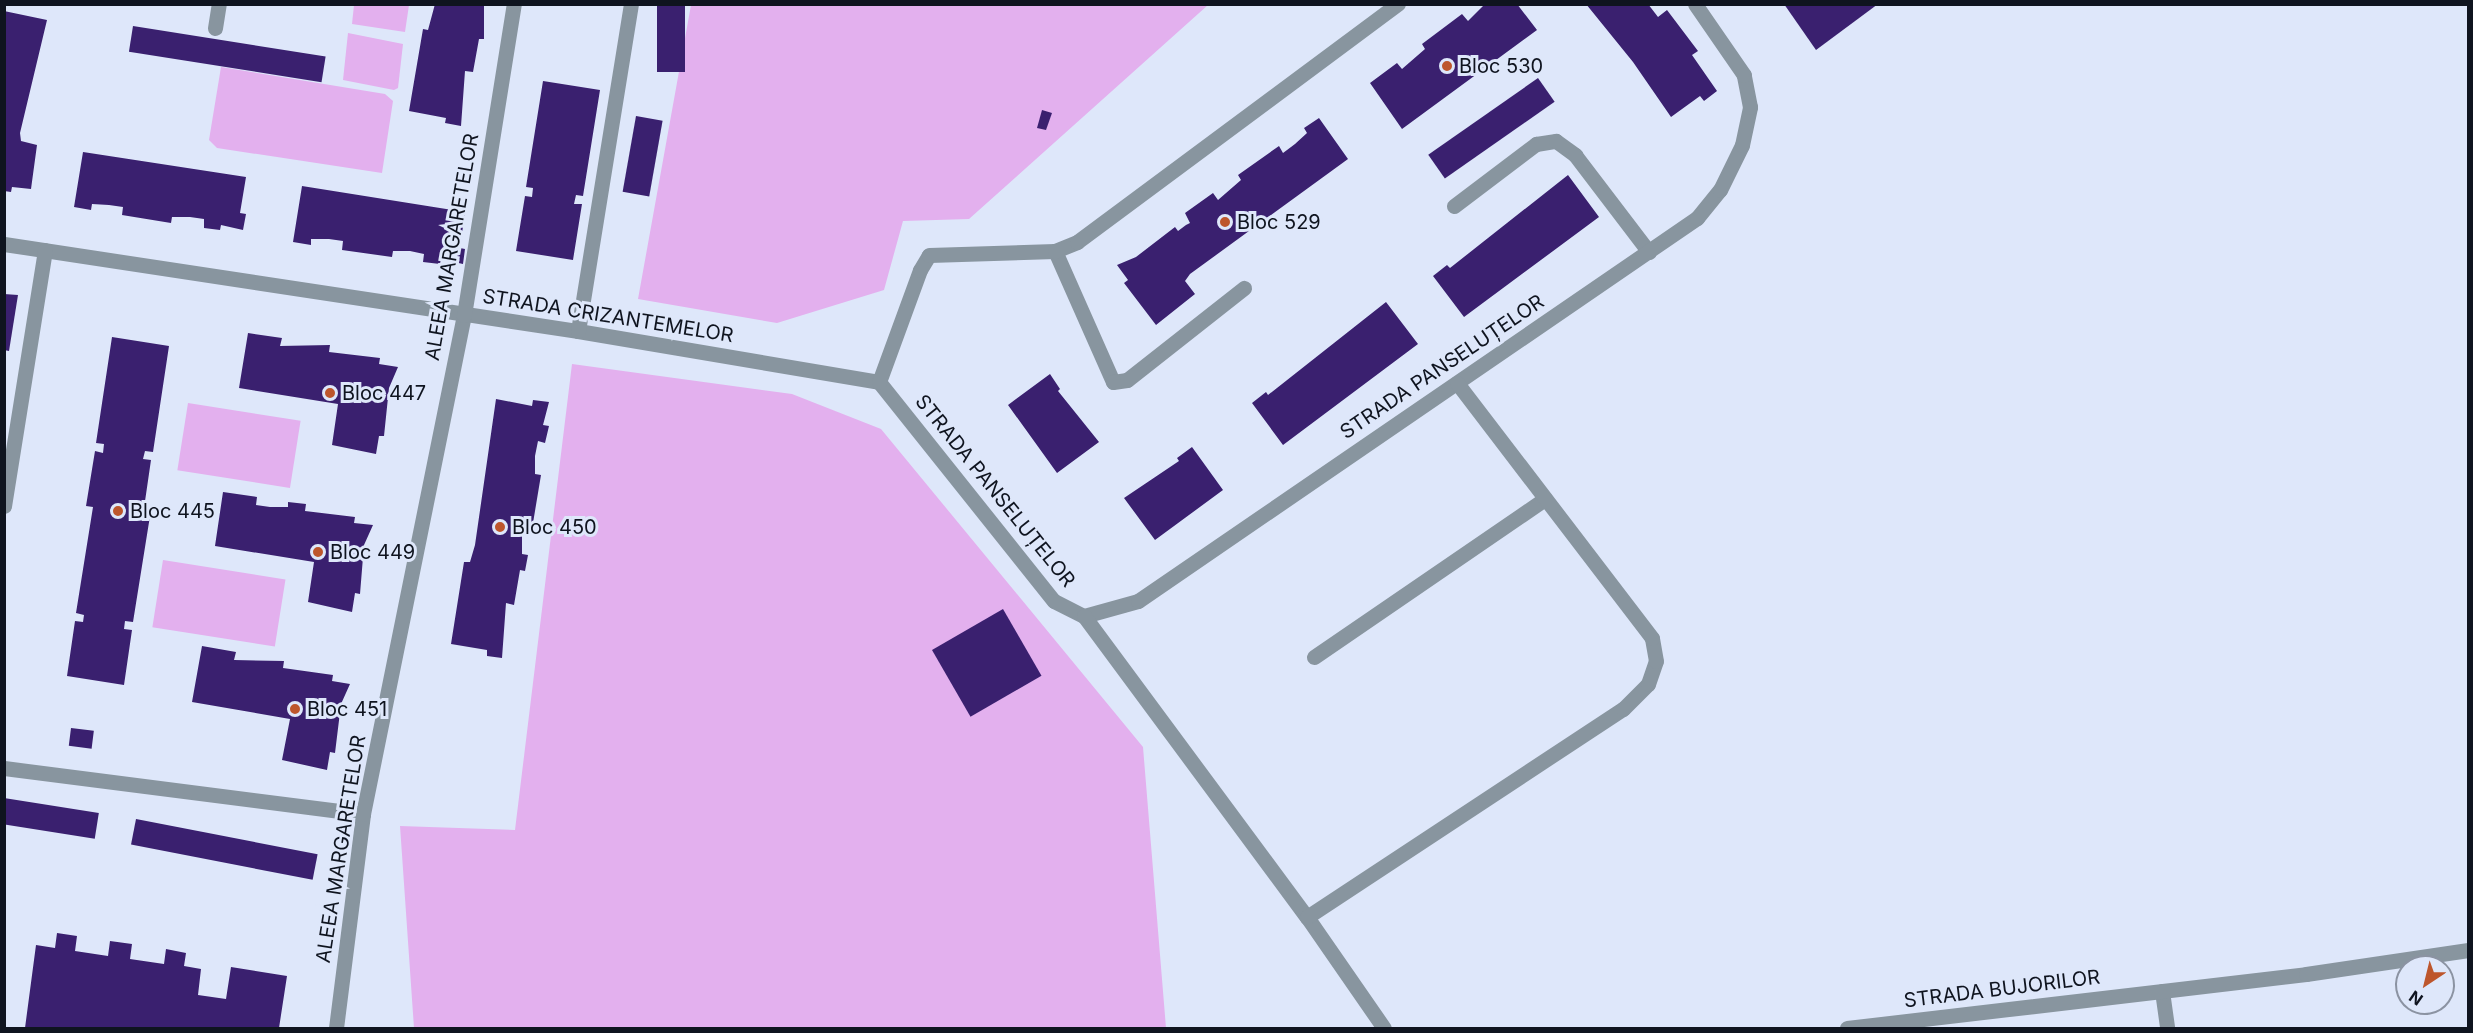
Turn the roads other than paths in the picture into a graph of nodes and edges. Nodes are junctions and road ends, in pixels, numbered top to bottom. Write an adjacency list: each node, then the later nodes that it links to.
1 (219, 4): 6 (street)
2 (514, 4): 13 (street, ALEEA MARGARETELOR)
3 (632, 4): 14 (street)
4 (1398, 4): 10 (street)
5 (1695, 4): 11 (street, STRADA PANSELUȚELOR)
6 (215, 28)
7 (1454, 206): 11 (street)
8 (4, 244): 9 (street, STRADA CRIZANTEMELOR)
9 (45, 250): 13 (street, STRADA CRIZANTEMELOR); 18 (street)
10 (1055, 251): 12 (street); 15 (street)
11 (1649, 252): 16 (street, STRADA PANSELUȚELOR)
12 (1244, 288)
13 (464, 315): 14 (street, STRADA CRIZANTEMELOR); 22 (street, ALEEA MARGARETELOR)
14 (579, 331): 15 (street, STRADA CRIZANTEMELOR)
15 (879, 382): 19 (street, STRADA PANSELUȚELOR)
16 (1456, 383): 17 (street); 19 (street, STRADA PANSELUȚELOR)
17 (1545, 499): 20 (street); 23 (street)
18 (4, 506)
19 (1084, 616): 23 (street)
20 (1314, 657)
21 (4, 768): 22 (street)
22 (363, 814): 26 (street, ALEEA MARGARETELOR)
23 (1307, 917): 27 (street)
24 (2469, 950): 25 (street, STRADA BUJORILOR)
25 (2162, 991): 28 (street, STRADA BUJORILOR); 29 (street)
26 (336, 1029)
27 (1384, 1029)
28 (1847, 1029)
29 (2167, 1029)

